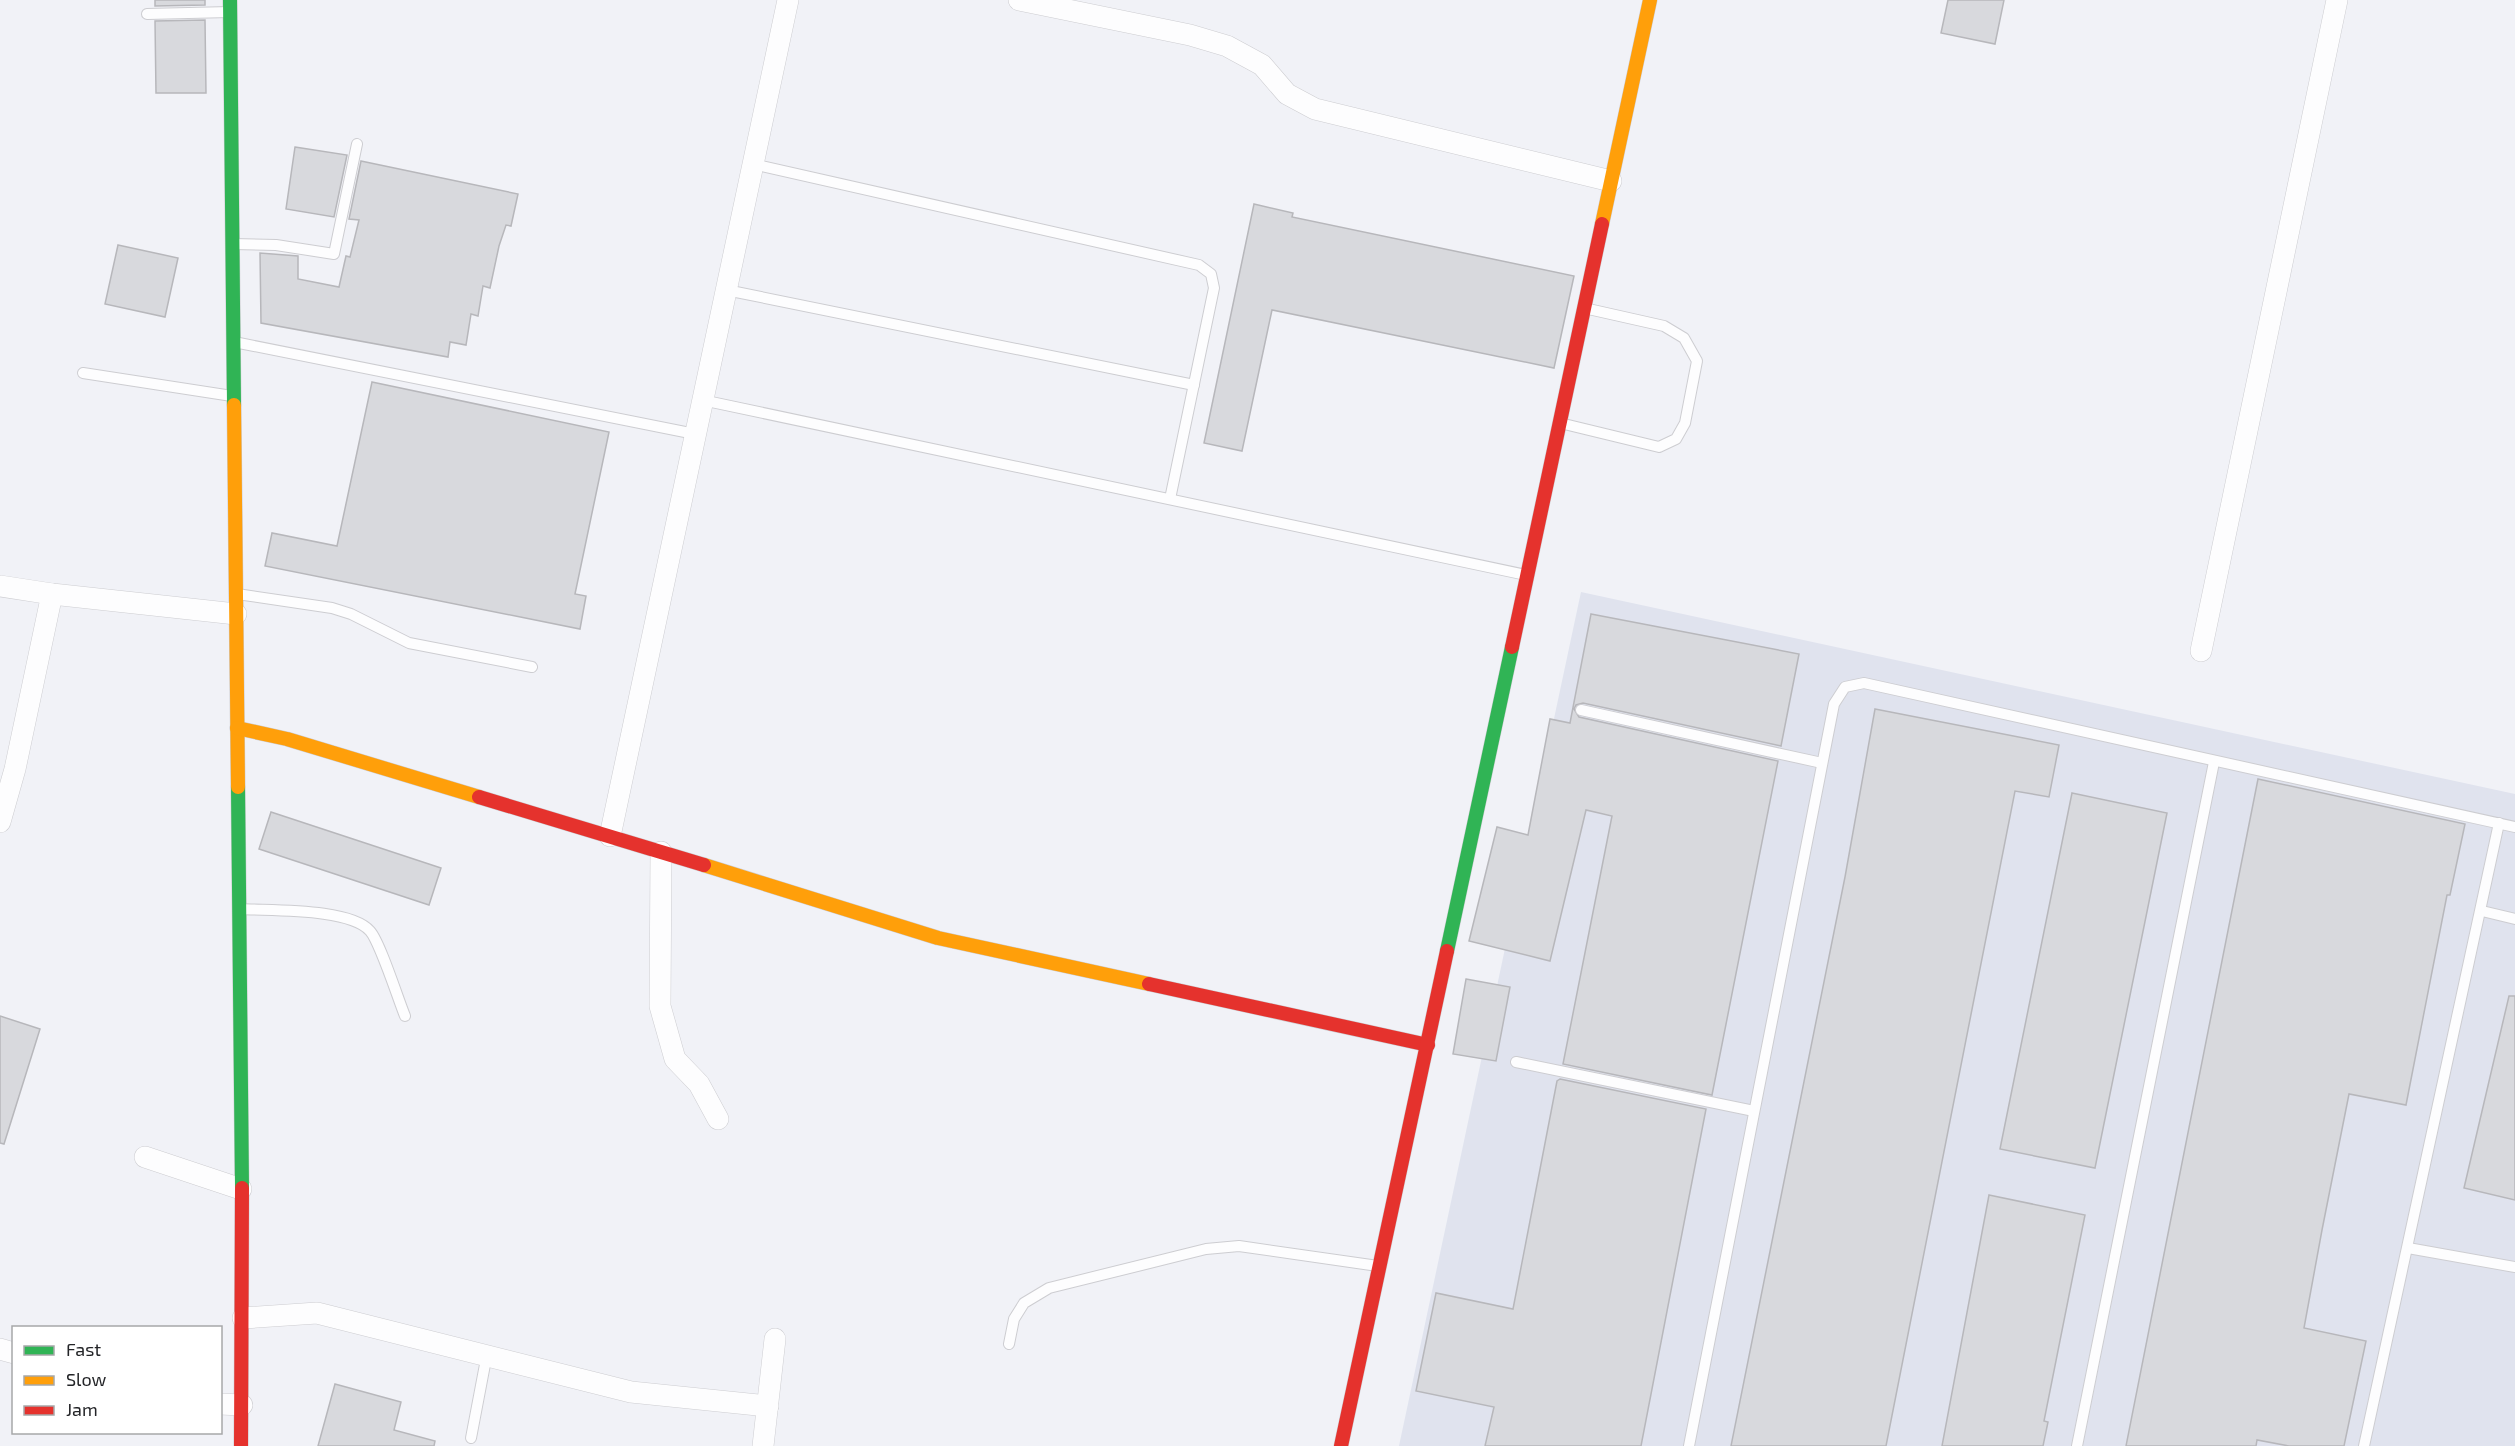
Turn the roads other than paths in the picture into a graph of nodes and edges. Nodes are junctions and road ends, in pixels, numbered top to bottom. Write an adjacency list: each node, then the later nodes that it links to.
1 (788, 0): 8 (street)
2 (1019, 0): 9 (street)
3 (1650, 0): 9 (street)
4 (2337, 0): 25 (street)
5 (230, 6): 6 (lane); 10 (street)
6 (147, 14)
7 (357, 144): 10 (lane)
8 (753, 164): 11 (street); 15 (lane)
9 (1611, 181): 12 (street)
10 (231, 244): 13 (street)
11 (726, 290): 15 (lane); 17 (street)
12 (1584, 308): 18 (street); 18 (lane)
13 (233, 342): 16 (street); 19 (lane)
14 (83, 373): 16 (lane)
15 (1194, 385): 20 (lane)
16 (235, 396): 24 (street)
17 (702, 400): 19 (street); 20 (lane)
18 (1560, 423): 21 (street)
19 (695, 434): 35 (street)
20 (1170, 499): 21 (lane)
21 (1526, 575): 41 (street)
22 (0, 586): 23 (street)
23 (52, 594): 24 (street); 31 (street)
24 (236, 604): 26 (lane); 28 (street)
25 (2201, 651)
26 (532, 667)
27 (1581, 710): 30 (lane)
28 (237, 728): 35 (street); 37 (street)
29 (2214, 762): 30 (lane); 33 (lane); 62 (lane)
30 (1822, 763): 43 (lane)
31 (8, 767): 32 (street)
32 (0, 822)
33 (2499, 823): 34 (lane); 38 (lane)
34 (2515, 827)
35 (610, 836): 36 (street)
36 (661, 852): 41 (street); 44 (street)
37 (238, 909): 40 (lane); 46 (street)
38 (2482, 911): 39 (lane); 47 (lane)
39 (2515, 919)
40 (405, 1016)
41 (1428, 1045): 48 (street)
42 (1516, 1062): 43 (lane)
43 (1754, 1111): 61 (lane)
44 (718, 1119)
45 (145, 1157): 46 (street)
46 (241, 1189): 50 (street)
47 (2408, 1248): 49 (lane); 63 (lane)
48 (1380, 1266): 52 (lane); 60 (street)
49 (2515, 1267)
50 (243, 1318): 53 (street); 55 (street)
51 (775, 1339): 56 (street)
52 (1010, 1344)
53 (487, 1354): 56 (street); 57 (lane)
54 (222, 1404): 55 (street)
55 (242, 1405): 58 (street)
56 (768, 1406): 59 (street)
57 (471, 1438)
58 (241, 1446)
59 (763, 1446)
60 (1341, 1446)
61 (1689, 1446)
62 (2077, 1446)
63 (2364, 1446)

